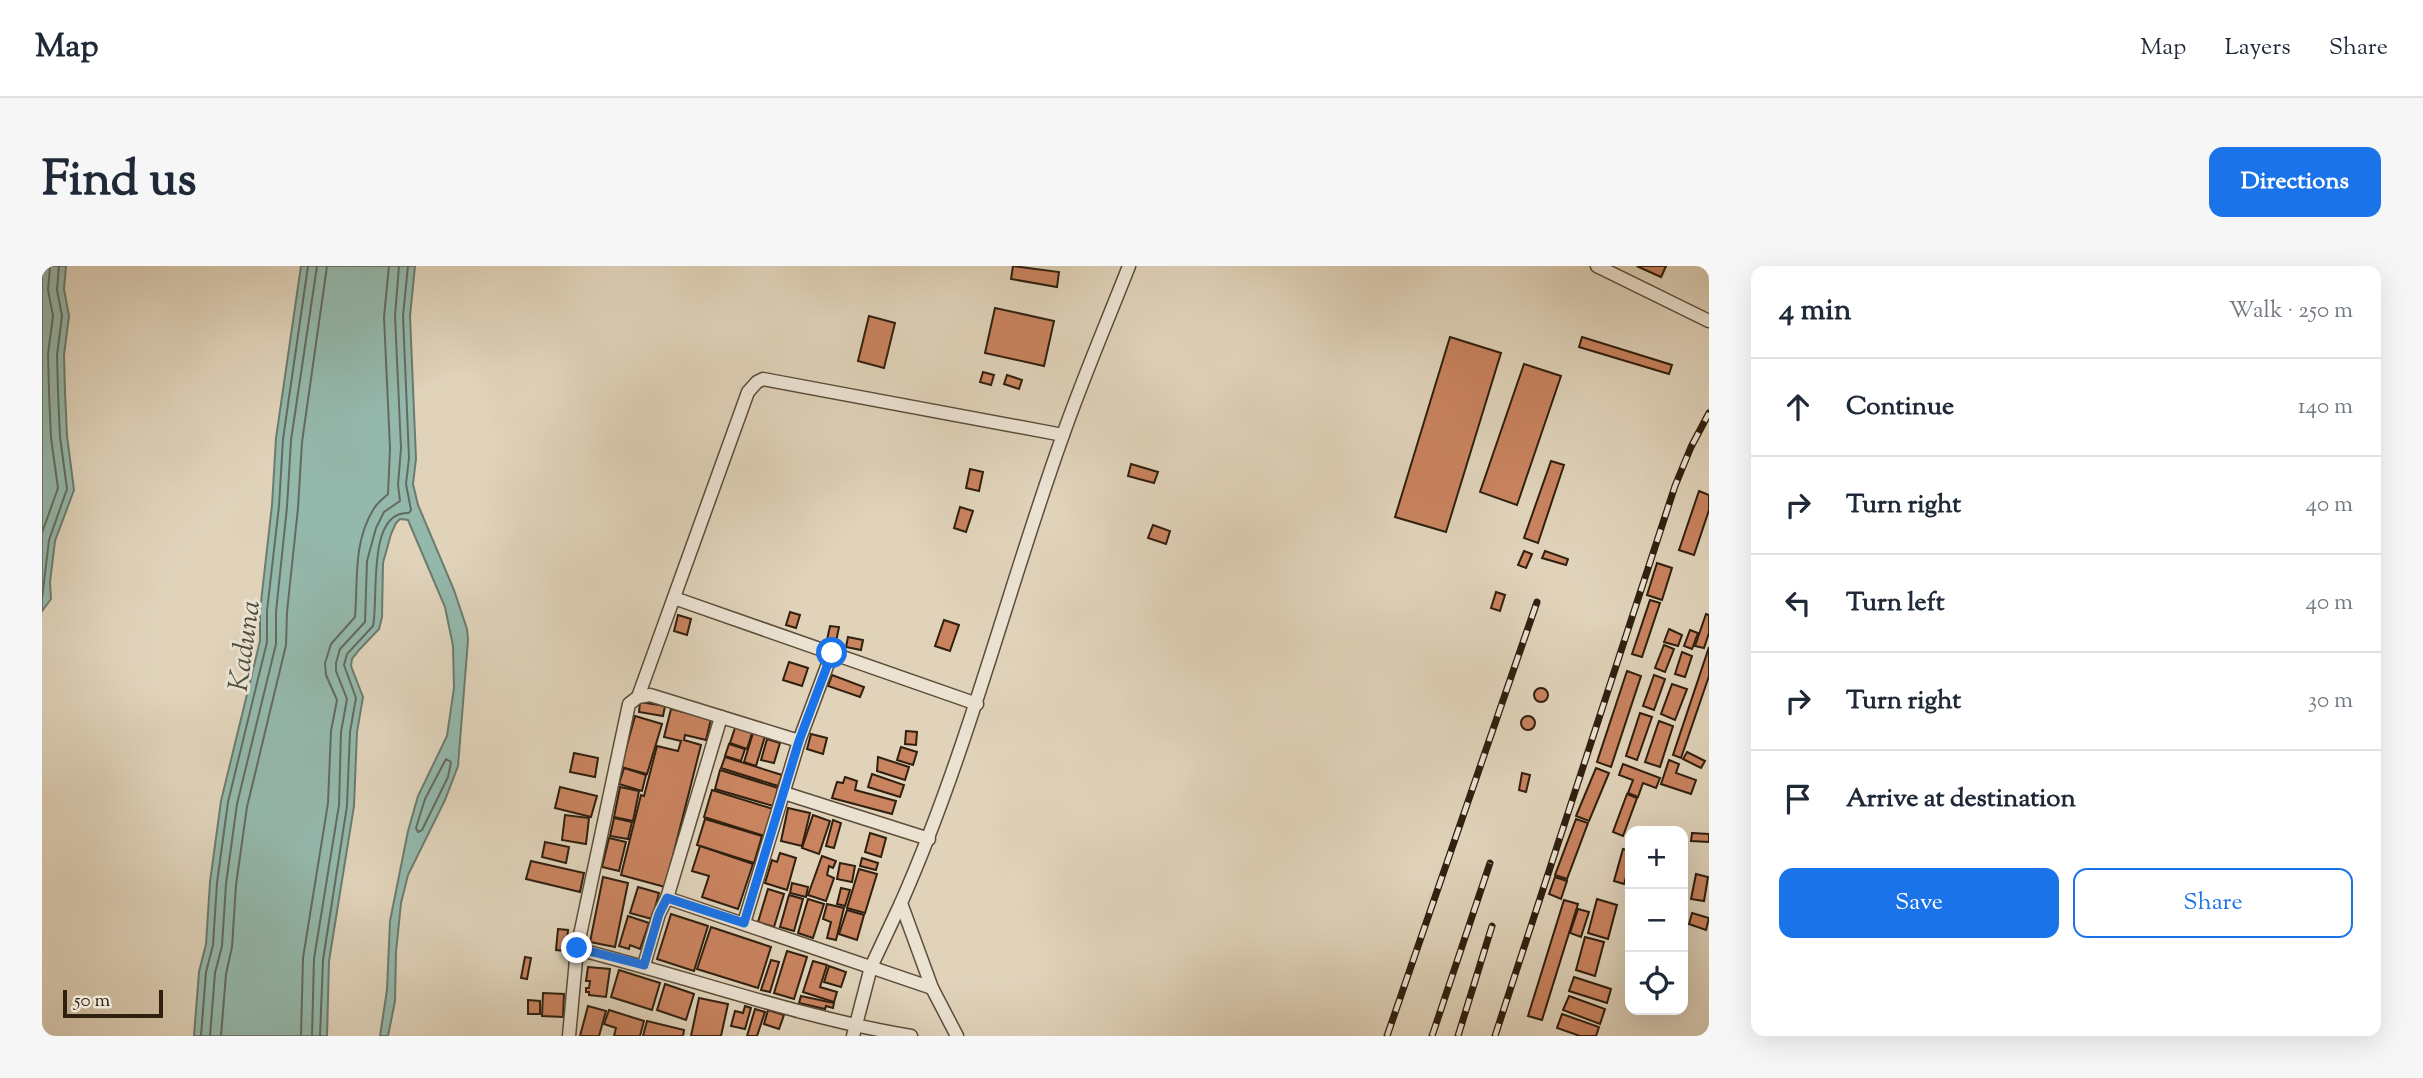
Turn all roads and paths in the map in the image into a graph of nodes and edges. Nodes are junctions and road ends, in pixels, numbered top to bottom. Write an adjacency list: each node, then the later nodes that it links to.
1 (1129, 266): 4 (street)
2 (1597, 266): 3 (street)
3 (1709, 321)
4 (1063, 435): 5 (street); 8 (street)
5 (674, 597): 6 (street); 7 (street)
6 (832, 653): 8 (street); 10 (street)
7 (638, 697): 9 (street); 16 (street)
8 (977, 704): 12 (street)
9 (721, 717): 10 (street); 13 (street)
10 (799, 741): 11 (street)
11 (784, 793): 12 (street); 15 (street)
12 (929, 839): 14 (street)
13 (667, 898): 15 (street); 17 (street)
14 (901, 903): 18 (street); 19 (street)
15 (744, 923): 18 (street)
16 (577, 948): 17 (street); 21 (street)
17 (644, 965): 20 (street)
18 (871, 967): 19 (street); 20 (street)
19 (932, 988): 23 (street)
20 (855, 1031): 22 (street)
21 (569, 1036)
22 (911, 1036)
23 (957, 1036)

